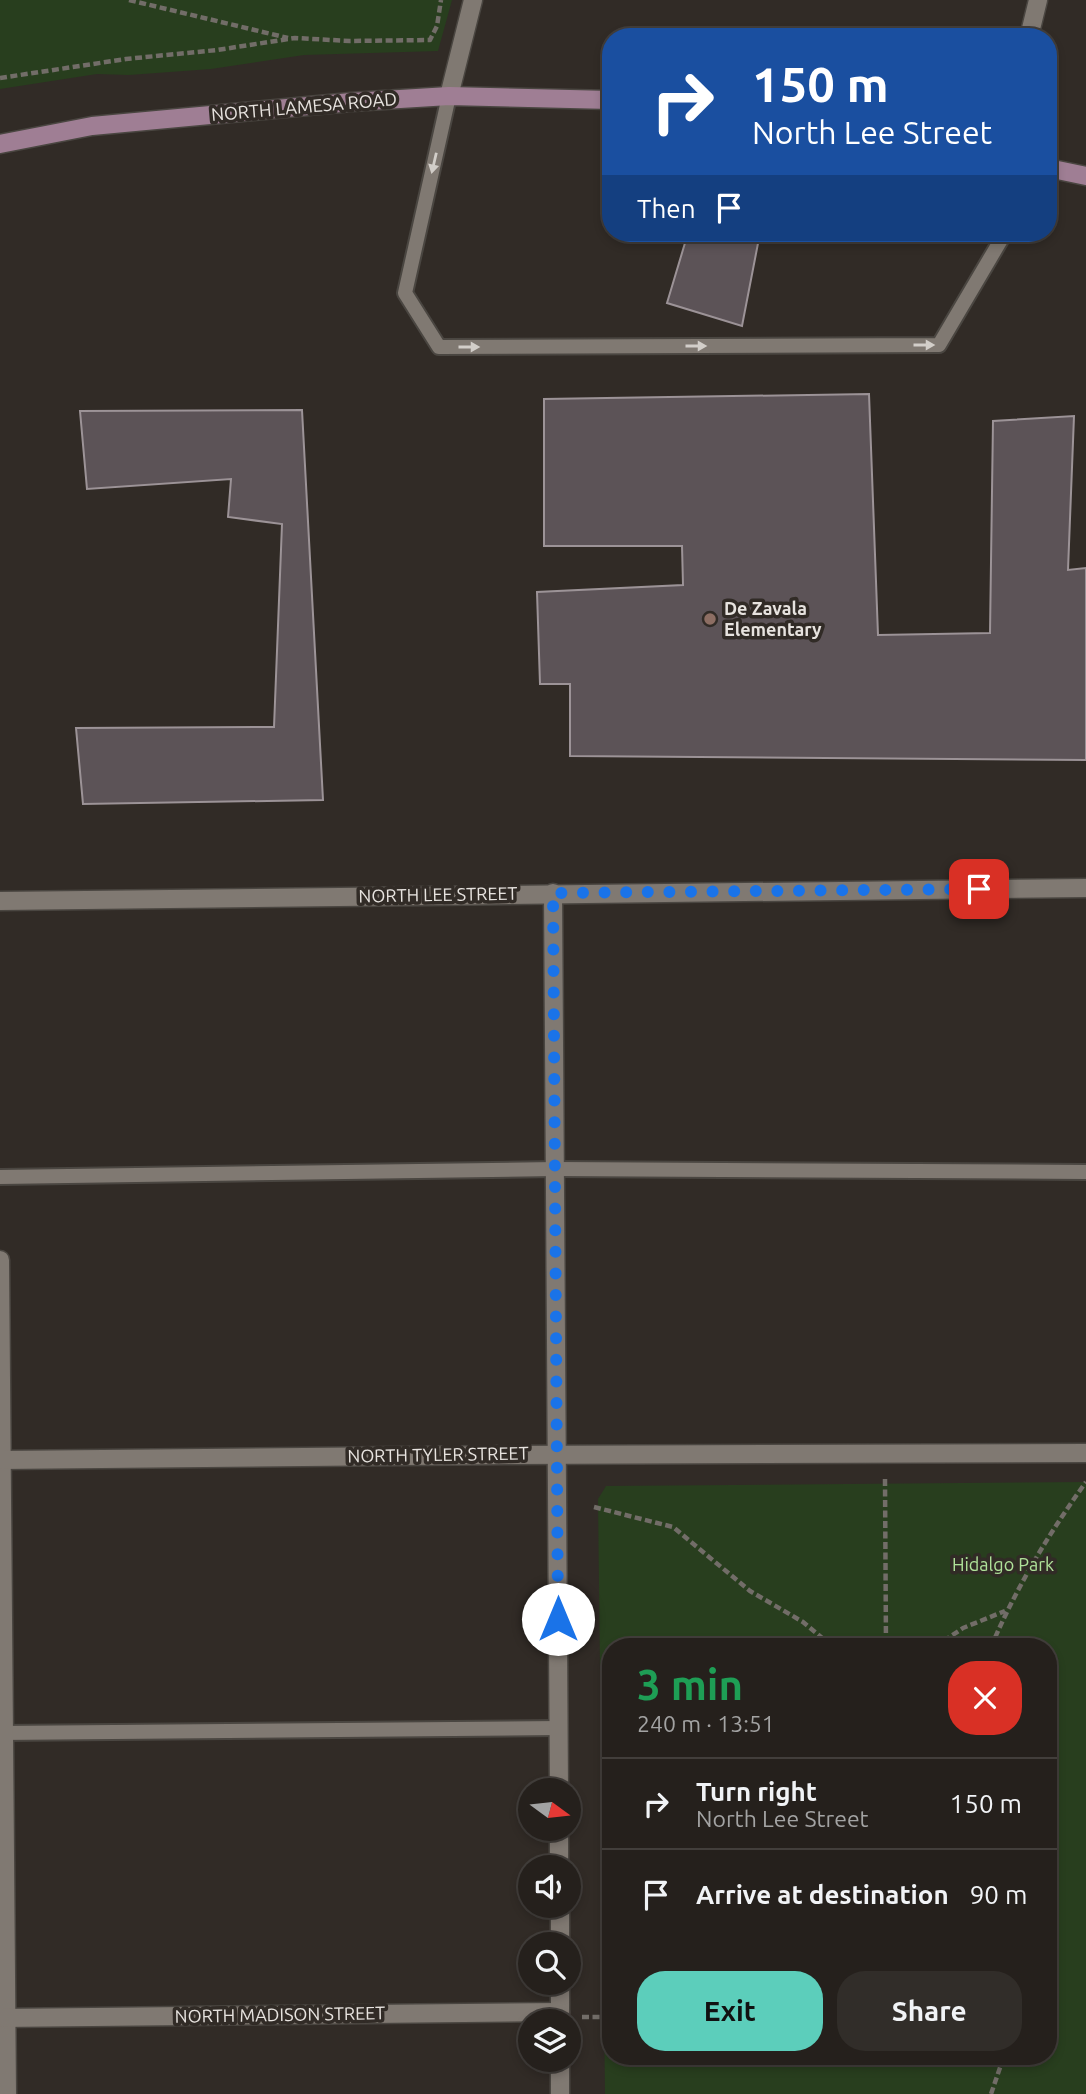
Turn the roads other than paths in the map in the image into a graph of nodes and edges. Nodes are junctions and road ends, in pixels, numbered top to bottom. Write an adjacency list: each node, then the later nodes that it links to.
1 (472, 0): 4 (street)
2 (1038, 0): 3 (street)
3 (1031, 28)
4 (449, 96): 5 (main road, NORTH LAMESA ROAD); 6 (main road, NORTH LAMESA ROAD); 9 (lane, one-way to 9)
5 (602, 100)
6 (0, 144)
7 (1057, 170): 8 (main road)
8 (1086, 176)
9 (1000, 242)
10 (1086, 887): 11 (street, NORTH LEE STREET)
11 (553, 893): 12 (street, NORTH LEE STREET); 13 (street)
12 (0, 901)
13 (555, 1169): 14 (lane); 15 (lane); 18 (street)
14 (1086, 1172)
15 (0, 1177)
16 (0, 1260): 19 (street)
17 (1086, 1453): 18 (street, NORTH TYLER STREET)
18 (557, 1454): 19 (street, NORTH TYLER STREET); 20 (street)
19 (1, 1460): 21 (street)
20 (559, 1728): 21 (lane); 22 (street)
21 (2, 1733): 24 (street)
22 (559, 1778)
23 (518, 2017): 24 (street, NORTH MADISON STREET)
24 (3, 2018): 26 (street)
25 (560, 2072): 27 (street)
26 (7, 2094)
27 (560, 2094)

